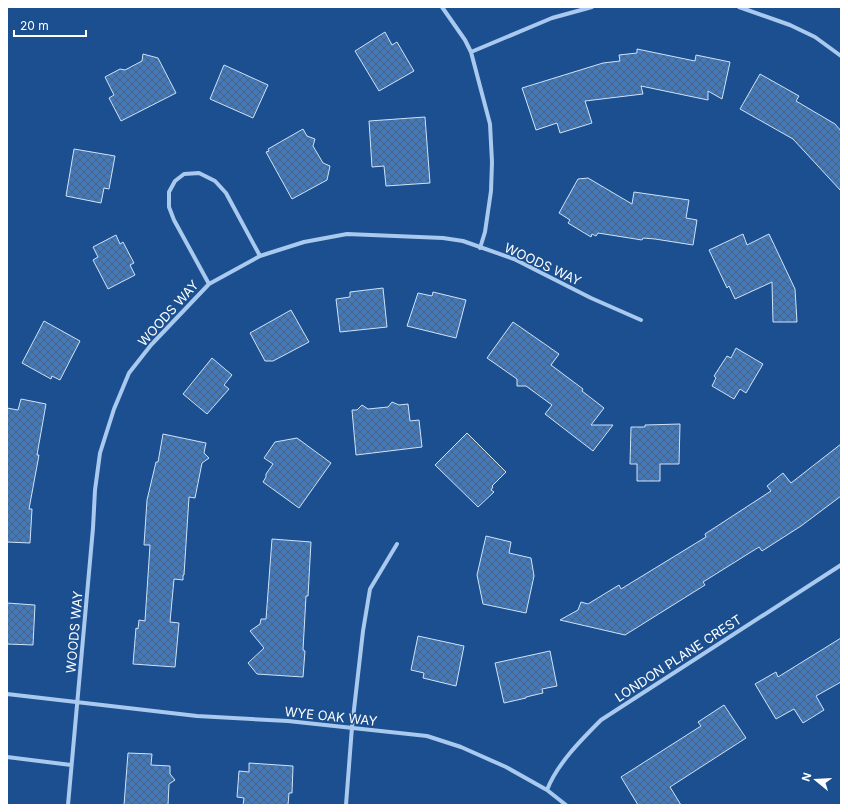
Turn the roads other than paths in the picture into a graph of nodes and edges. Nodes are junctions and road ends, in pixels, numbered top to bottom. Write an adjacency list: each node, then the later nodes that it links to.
1 (442, 7): 4 (street)
2 (592, 7): 4 (street)
3 (739, 7): 5 (street)
4 (471, 52): 6 (street)
5 (841, 56)
6 (480, 248): 7 (street, WOODS WAY); 9 (street, WOODS WAY)
7 (260, 256): 8 (street, WOODS WAY); 8 (street)
8 (209, 284): 13 (street, WOODS WAY)
9 (641, 320)
10 (397, 544): 14 (street)
11 (841, 565): 17 (street, LONDON PLANE CREST)
12 (7, 694): 13 (street, WYE OAK WAY)
13 (78, 703): 14 (street, WYE OAK WAY); 16 (street, WOODS WAY)
14 (352, 728): 17 (street, WYE OAK WAY); 19 (street)
15 (7, 757): 16 (street)
16 (71, 764): 18 (street, WOODS WAY)
17 (547, 790): 20 (street, WYE OAK WAY)
18 (68, 805)
19 (346, 805)
20 (566, 805)

